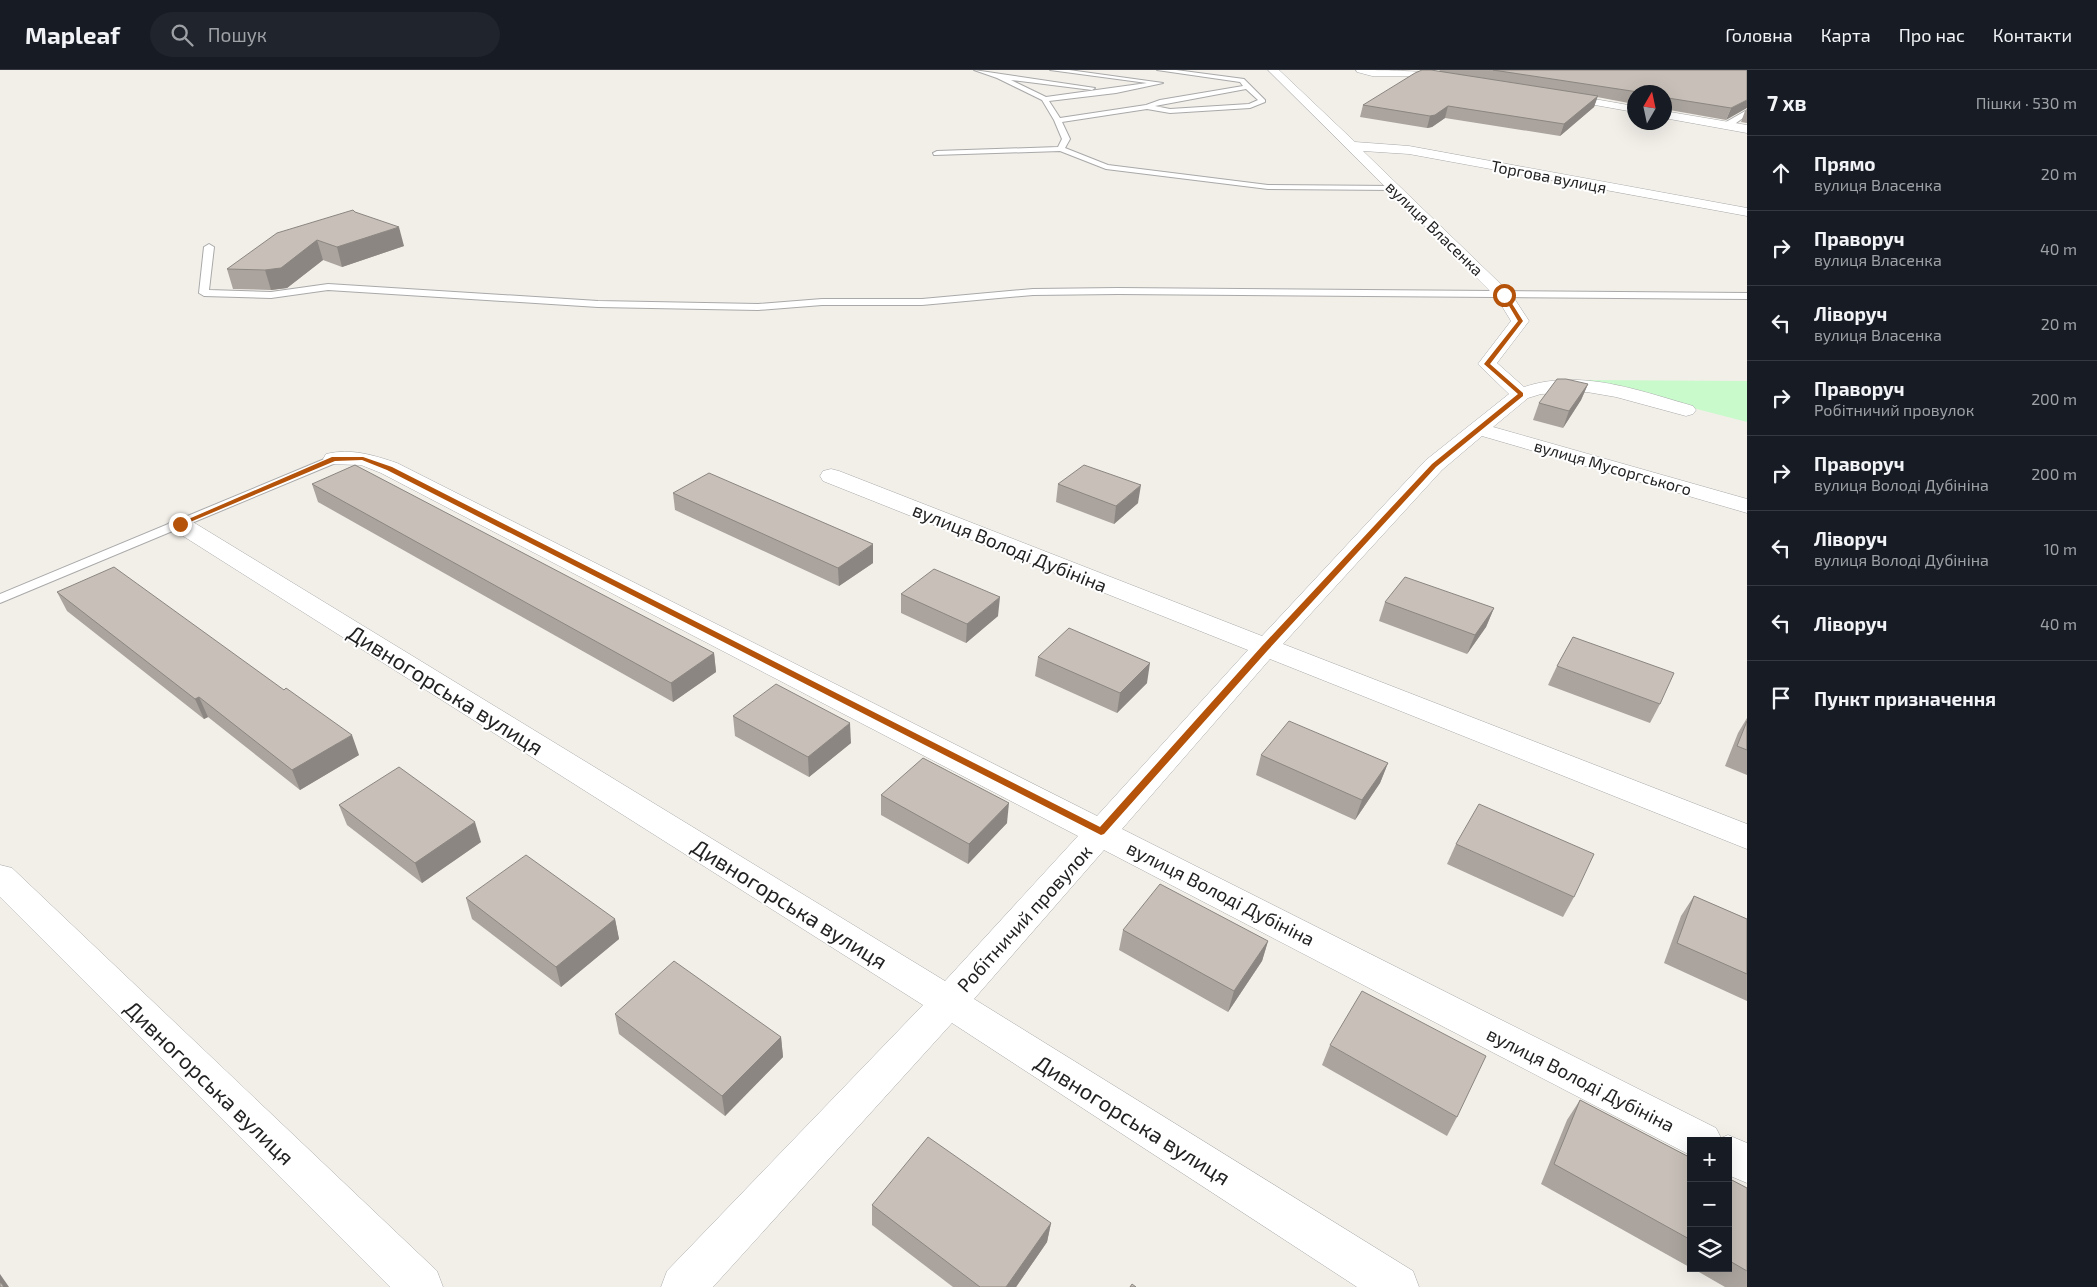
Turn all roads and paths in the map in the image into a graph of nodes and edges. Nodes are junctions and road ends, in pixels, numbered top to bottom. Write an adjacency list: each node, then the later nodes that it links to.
1 (977, 70): 8 (lane)
2 (1053, 70): 12 (lane)
3 (1160, 70): 7 (lane)
4 (1273, 70): 24 (street, вулиця Власенка)
5 (1361, 70): 6 (street)
6 (1421, 72): 9 (street)
7 (1216, 76): 11 (lane); 13 (lane)
8 (999, 78): 14 (lane); 16 (lane)
9 (1466, 81)
10 (1169, 82): 12 (lane)
11 (1187, 82)
12 (1160, 83): 14 (lane)
13 (1247, 88): 17 (lane); 17 (lane)
14 (1116, 91): 16 (lane)
15 (1550, 95): 18 (street)
16 (1045, 99): 21 (lane)
17 (1147, 107): 21 (lane)
18 (1627, 108)
19 (1747, 112): 22 (lane)
20 (1672, 115): 22 (street)
21 (1058, 120): 25 (lane)
22 (1729, 124): 23 (street)
23 (1747, 128)
24 (1350, 146): 27 (street, вулиця Власенка); 28 (street, Торгова вулиця)
25 (1061, 149): 26 (lane); 27 (lane)
26 (937, 153)
27 (1394, 188): 30 (street, вулиця Власенка)
28 (1747, 212)
29 (209, 247): 30 (lane)
30 (1504, 295): 31 (lane); 32 (street, вулиця Власенка)
31 (1747, 296)
32 (1521, 394): 33 (street, Робітничий провулок); 34 (street, Робітничий провулок)
33 (1686, 410)
34 (1479, 428): 37 (street, вулиця Мусоргського); 40 (street, Робітничий провулок)
35 (334, 459): 38 (lane); 41 (street, вулиця Володі Дубініна)
36 (831, 476): 40 (street, вулиця Володі Дубініна)
37 (1747, 506)
38 (180, 524): 39 (lane); 44 (street, Дивногорська вулиця)
39 (0, 598)
40 (1265, 648): 41 (street, Робітничий провулок); 42 (street, вулиця Володі Дубініна)
41 (1101, 832): 44 (street, Робітничий провулок); 45 (street, вулиця Володі Дубініна)
42 (1747, 837)
43 (0, 877): 48 (street, Дивногорська вулиця)
44 (948, 1002): 49 (street, Робітничий провулок); 50 (street, Дивногорська вулиця)
45 (1694, 1137)
46 (1732, 1156): 47 (street)
47 (1747, 1164)
48 (421, 1287)
49 (684, 1287)
50 (1397, 1287)

